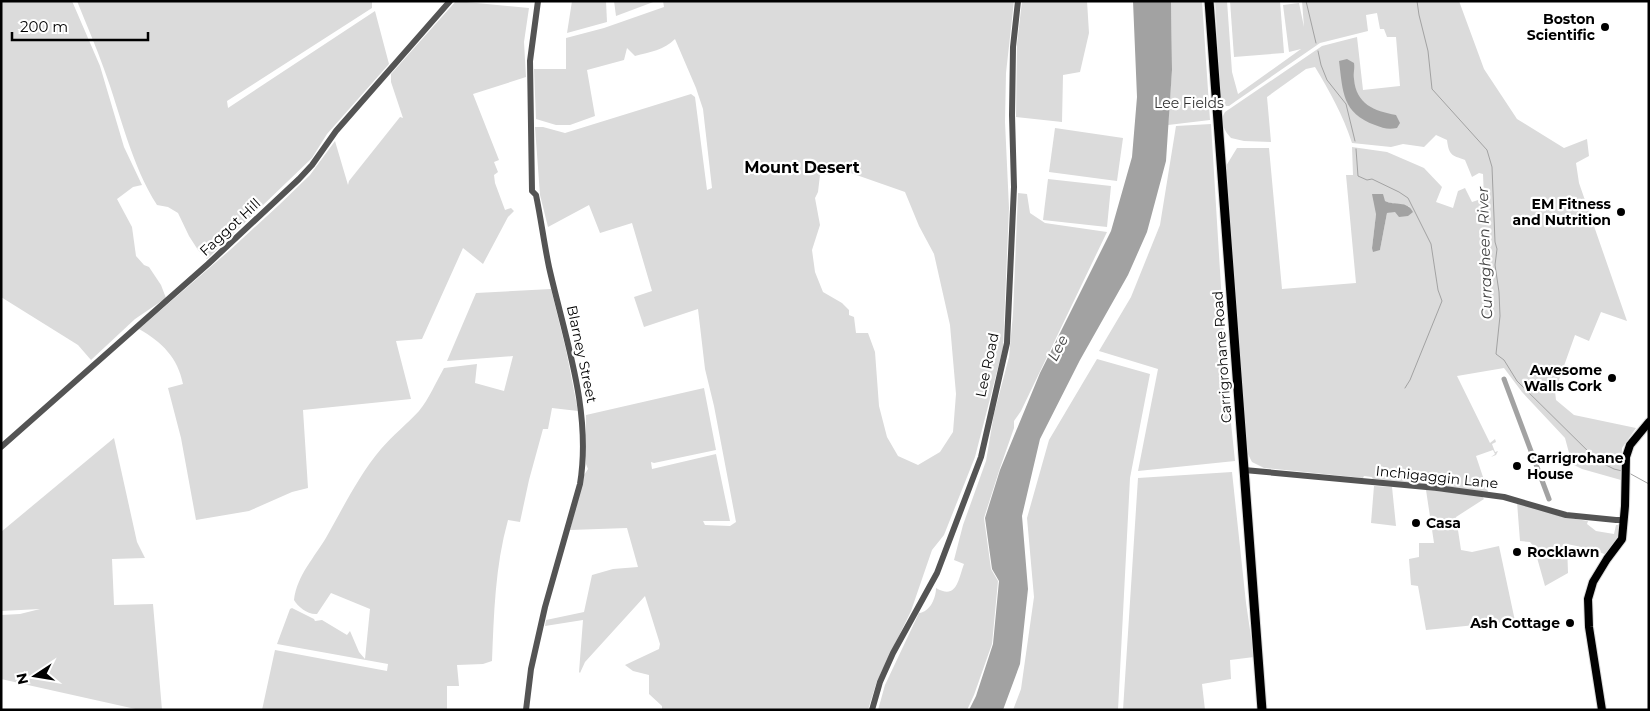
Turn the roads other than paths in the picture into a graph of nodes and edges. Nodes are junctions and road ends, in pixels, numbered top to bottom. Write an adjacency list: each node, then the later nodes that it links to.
1 (450, 1): 6 (street, Faggot Hill)
2 (538, 1): 9 (street, Blarney Street)
3 (1018, 1): 10 (street, Lee Road)
4 (1209, 1): 7 (highway, Carrigrohane Road)
5 (1649, 422): 8 (main road)
6 (1, 447)
7 (1244, 470): 8 (street, Inchigaggin Lane); 11 (highway, Carrigrohane Road)
8 (1624, 520): 12 (main road)
9 (526, 710)
10 (872, 710)
11 (1262, 710)
12 (1602, 710)

